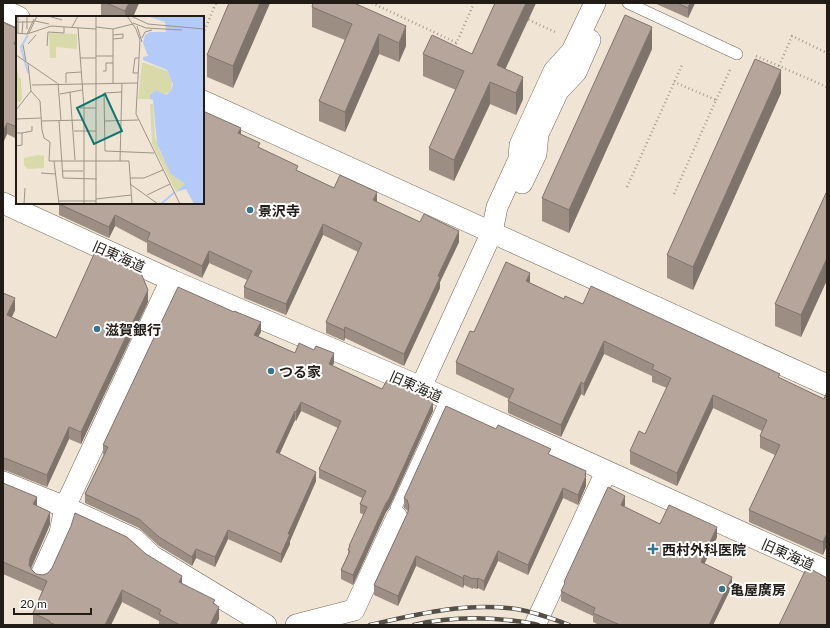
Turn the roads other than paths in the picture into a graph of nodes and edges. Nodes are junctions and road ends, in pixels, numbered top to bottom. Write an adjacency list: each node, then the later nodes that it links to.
1 (595, 3): 9 (street)
2 (607, 3): 9 (street)
3 (628, 3): 6 (lane)
4 (3, 10): 5 (street)
5 (17, 16)
6 (736, 54)
7 (204, 101): 9 (street)
8 (3, 203): 10 (street, 旧東海道)
9 (492, 232): 11 (street); 12 (street)
10 (171, 280): 12 (street, 旧東海道); 16 (street)
11 (827, 385)
12 (421, 387): 13 (street, 旧東海道)
13 (446, 400): 14 (street, 旧東海道); 17 (lane)
14 (606, 472): 18 (street, 旧東海道); 22 (street)
15 (3, 482): 16 (street)
16 (65, 507): 19 (street); 20 (street)
17 (396, 516): 21 (street)
18 (827, 572)
19 (41, 575)
20 (266, 625)
21 (296, 625)
22 (535, 625)

